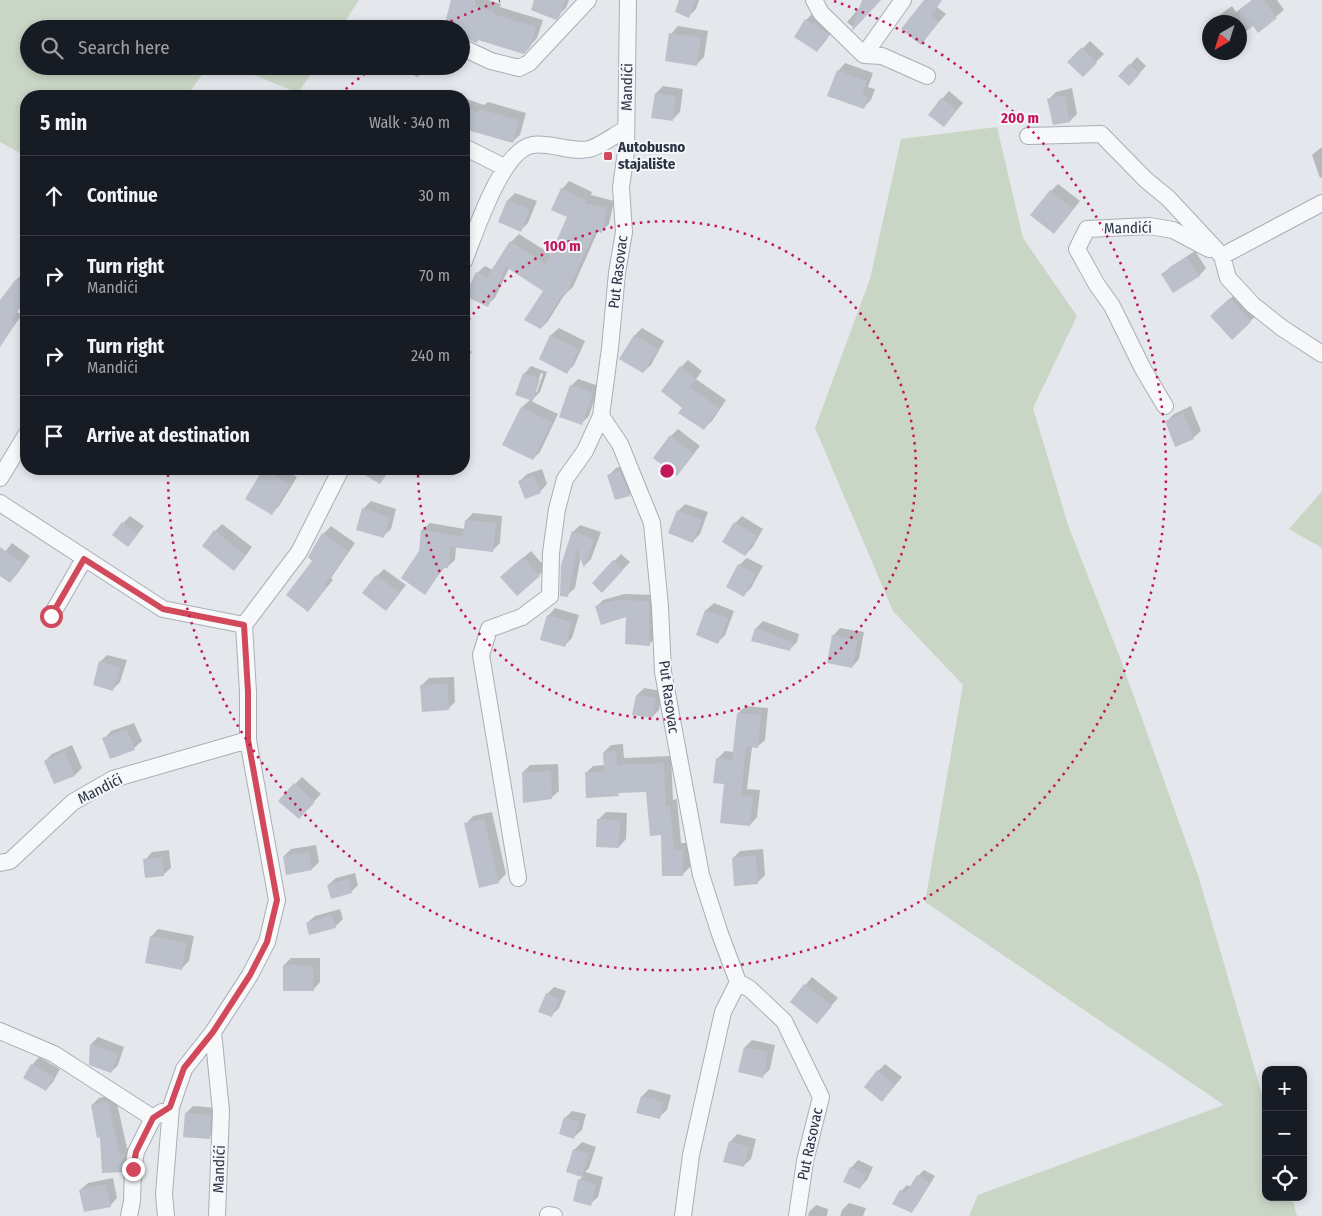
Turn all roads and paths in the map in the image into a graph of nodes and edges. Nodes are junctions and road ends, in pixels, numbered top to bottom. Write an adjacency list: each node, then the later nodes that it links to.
1 (588, 0): 5 (street)
2 (628, 0): 8 (street, Mandići)
3 (814, 0): 6 (street)
4 (903, 0): 6 (street)
5 (470, 52)
6 (864, 55): 7 (street)
7 (927, 76)
8 (626, 129): 11 (street, Mandići); 17 (street, Put Rasovac)
9 (1028, 136): 14 (street)
10 (470, 150): 11 (street)
11 (504, 167): 13 (street, Mandići)
12 (1322, 202): 14 (street)
13 (470, 246)
14 (1222, 256): 15 (street); 16 (street, Mandići)
15 (1322, 354)
16 (1165, 406)
17 (601, 416): 27 (street, Put Rasovac); 28 (street, Put Rasovac)
18 (20, 445): 20 (street)
19 (338, 475): 24 (street)
20 (0, 478)
21 (0, 504): 22 (street)
22 (84, 559): 23 (street); 24 (street)
23 (51, 616)
24 (244, 625): 25 (street)
25 (248, 740): 26 (street, Mandići); 30 (street)
26 (0, 863)
27 (518, 878)
28 (738, 982): 36 (street); 37 (street, Put Rasovac)
29 (0, 1031): 32 (street)
30 (213, 1032): 31 (street); 35 (street, Mandići)
31 (170, 1107): 32 (street); 34 (street)
32 (153, 1118): 33 (street)
33 (129, 1216)
34 (166, 1216)
35 (218, 1216)
36 (683, 1216)
37 (797, 1216)

